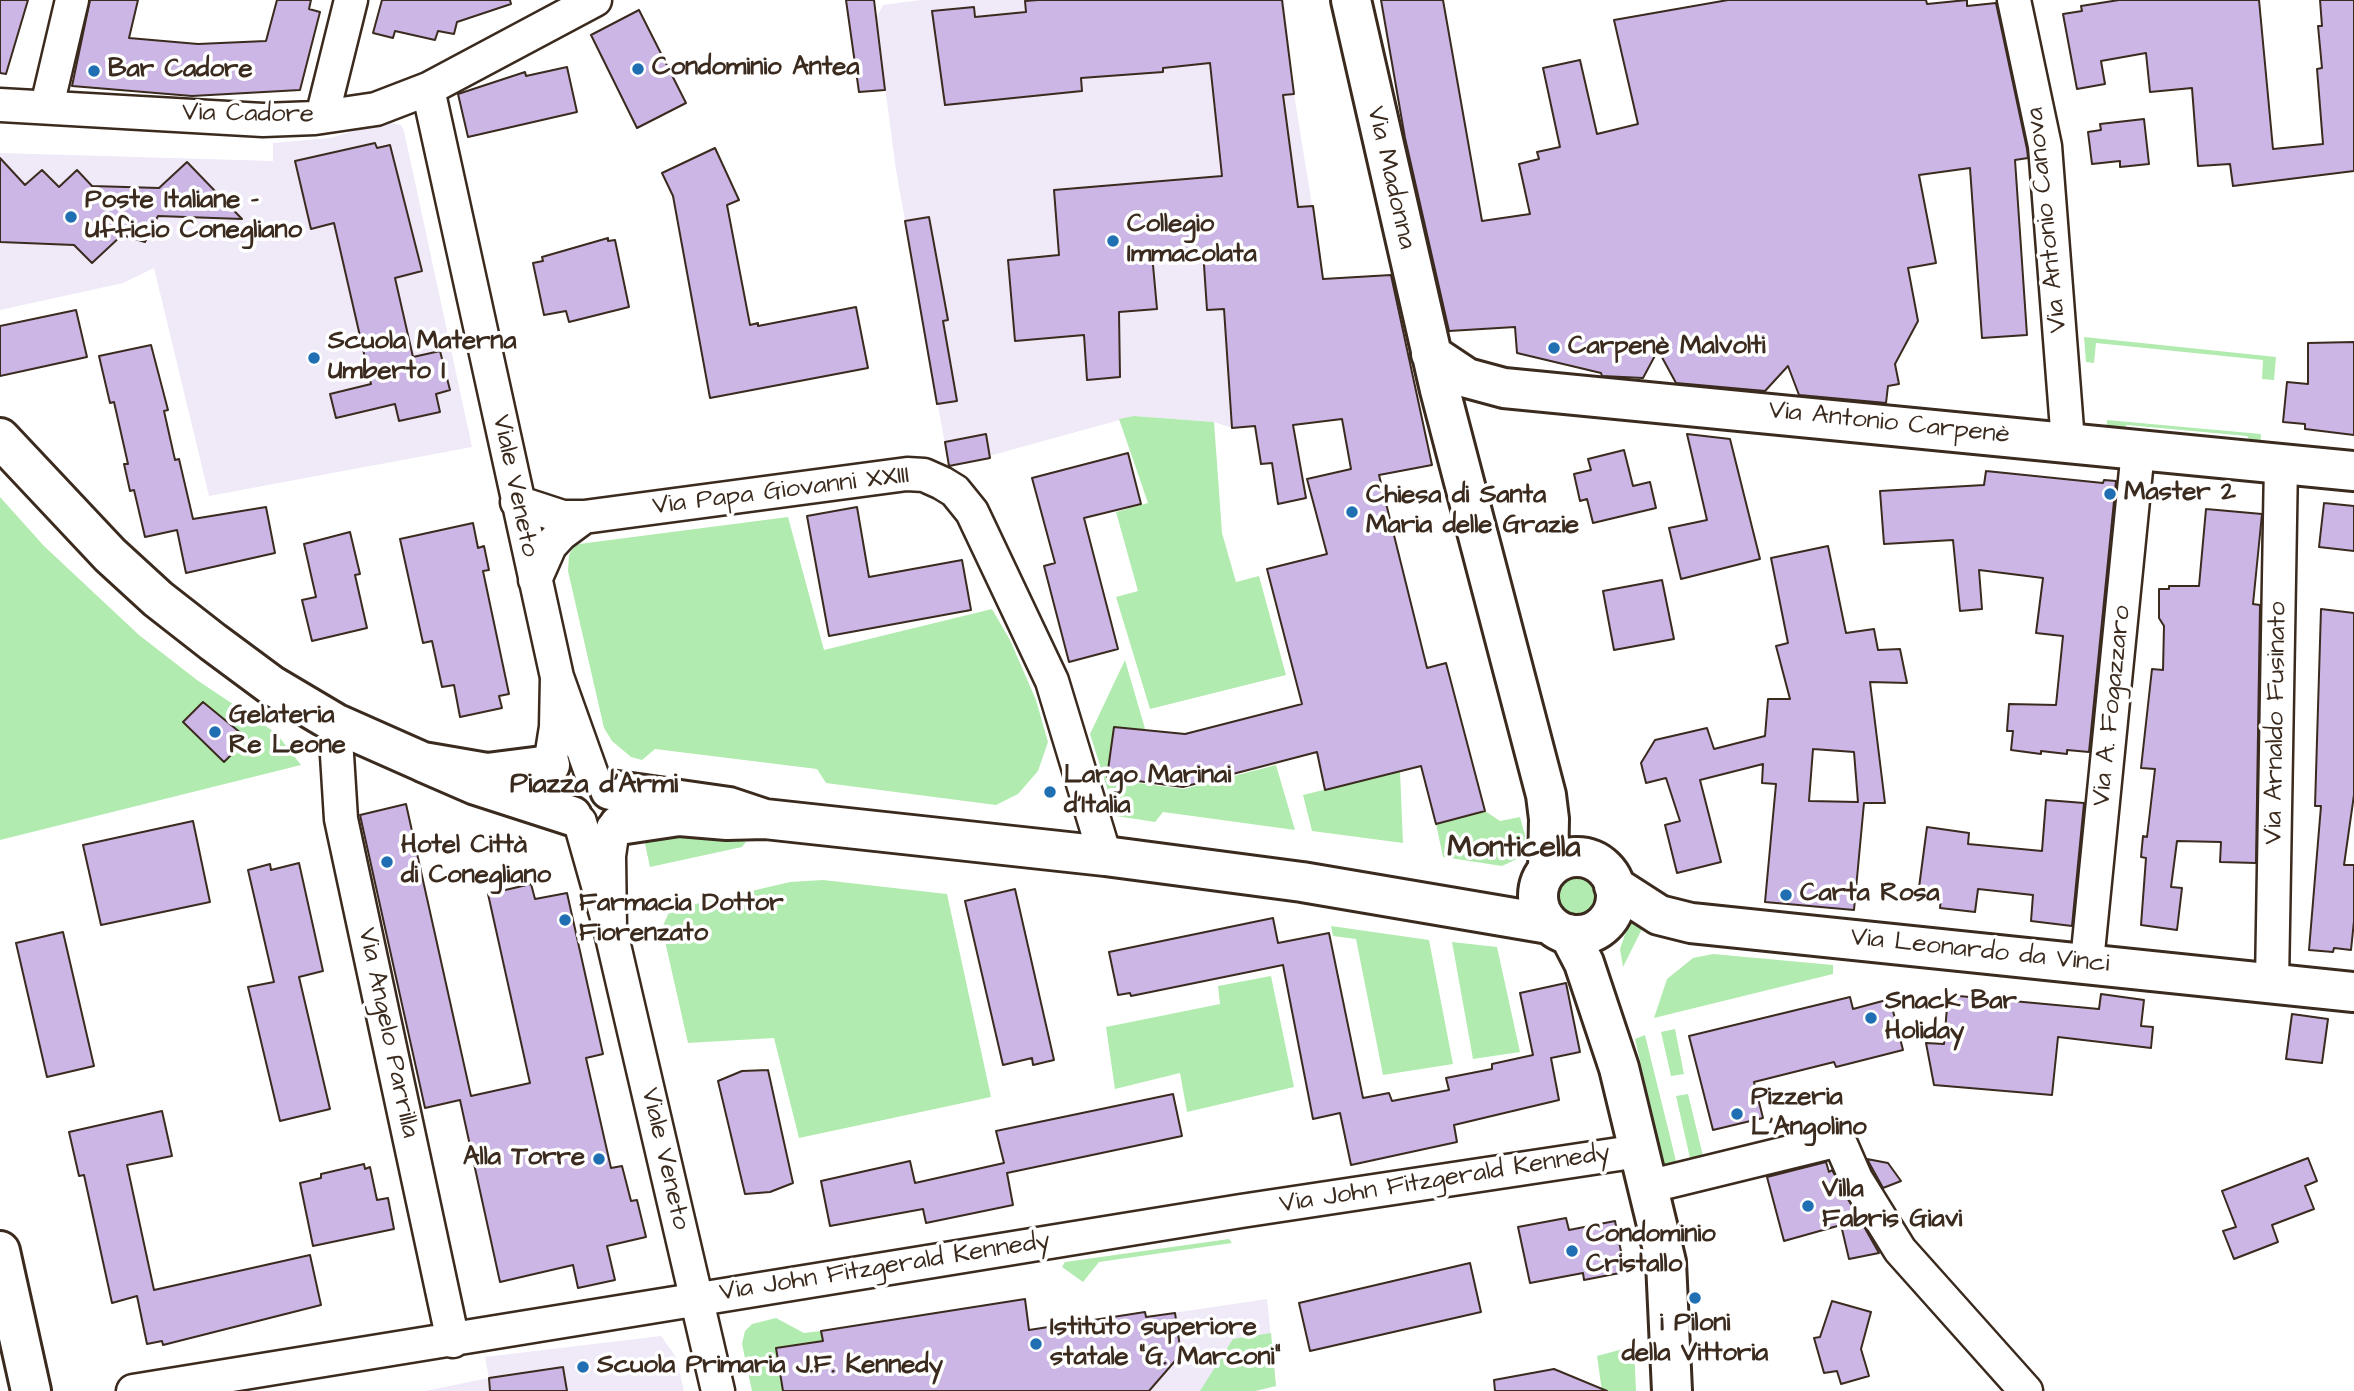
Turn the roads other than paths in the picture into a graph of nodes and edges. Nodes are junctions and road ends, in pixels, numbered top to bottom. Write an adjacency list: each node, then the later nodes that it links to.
1 (72, 0): 8 (street)
2 (351, 0): 9 (street)
3 (595, 0): 6 (street, Via Cadore)
4 (1351, 0): 10 (street, Via Madonna)
5 (2014, 0): 14 (street, Via Antonio Canova)
6 (428, 89): 9 (street, Via Cadore); 18 (street, Viale Veneto)
7 (0, 105): 8 (street, Via Cadore)
8 (47, 106): 9 (street, Via Cadore)
9 (322, 117)
10 (1431, 354): 11 (street, Via Antonio Carpenè); 13 (street, Via Madonna)
11 (1504, 388): 13 (street); 14 (street, Via Antonio Carpenè)
12 (0, 438): 22 (street)
13 (1453, 440): 27 (street, Via Madonna)
14 (2068, 442): 15 (street, Via Antonio Carpenè)
15 (2138, 450): 16 (street, Via Antonio Carpenè); 31 (street, Via A. Fogazzaro)
16 (2281, 463): 17 (street, Via Antonio Carpenè); 32 (street, Via Arnaldo Fusinato)
17 (2354, 471)
18 (517, 502): 19 (street, Via Papa Giovanni XXIII); 20 (street, Viale Veneto)
19 (584, 517): 20 (street); 26 (street, Via Papa Giovanni XXIII)
20 (535, 580): 21 (street, Viale Veneto)
21 (557, 677): 24 (street, Viale Veneto); 25 (street, Viale Veneto)
22 (335, 723): 23 (street); 37 (street, Via Angelo Parrilla)
23 (423, 762): 24 (street); 25 (street)
24 (550, 765): 25 (street)
25 (598, 809): 26 (street); 36 (street, Viale Veneto)
26 (1105, 856): 28 (street)
27 (1556, 872): 28 (street); 29 (street); 30 (street)
28 (1302, 883): 30 (street)
29 (1614, 887): 30 (street); 31 (street, Via Leonardo da Vinci)
30 (1574, 928): 34 (street)
31 (2087, 962): 32 (street, Via Leonardo da Vinci)
32 (2272, 982): 33 (street, Via Leonardo da Vinci)
33 (2354, 992)
34 (1643, 1169): 36 (street, Via John Fitzgerald Kennedy); 41 (street); 42 (street, Via John Fitzgerald Kennedy)
35 (0, 1251): 38 (street)
36 (697, 1298): 37 (street, Via John Fitzgerald Kennedy); 40 (street, Viale Veneto)
37 (453, 1341): 39 (street, Via John Fitzgerald Kennedy)
38 (31, 1391)
39 (133, 1391)
40 (718, 1391)
41 (1672, 1391)
42 (2026, 1391)

